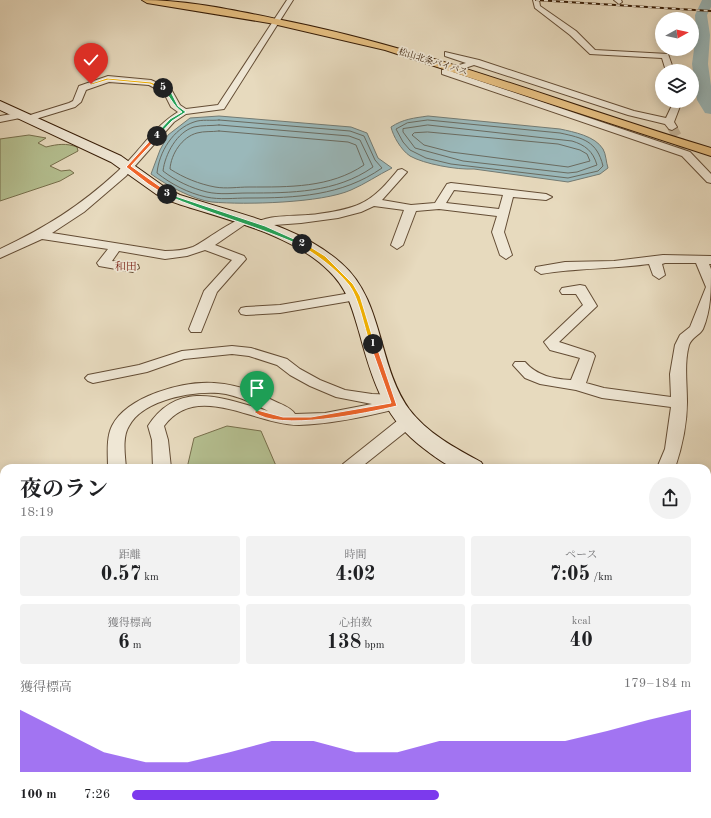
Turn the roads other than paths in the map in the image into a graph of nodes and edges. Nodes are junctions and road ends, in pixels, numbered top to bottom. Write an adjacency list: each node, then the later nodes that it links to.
1 (147, 0): 5 (highway, 松山北条バイパス)
2 (172, 0): 5 (highway, 松山北条バイパス)
3 (290, 0): 5 (street)
4 (536, 0): 8 (street)
5 (277, 19): 9 (highway, 松山北条バイパス); 12 (street)
6 (448, 54): 7 (street)
7 (476, 62): 9 (street); 11 (street)
8 (668, 64)
9 (459, 67): 15 (highway, 松山北条バイパス)
10 (0, 105): 13 (street)
11 (676, 108)
12 (184, 112): 13 (street); 16 (street)
13 (26, 117): 14 (street); 16 (street)
14 (0, 119)
15 (700, 150): 18 (street)
16 (128, 167): 25 (street); 27 (street)
17 (402, 172): 21 (street)
18 (711, 180)
19 (509, 192): 20 (street); 22 (street); 24 (street)
20 (541, 198)
21 (371, 202): 23 (street); 26 (street)
22 (439, 206): 23 (street); 24 (street)
23 (411, 208): 28 (street)
24 (503, 213): 31 (street)
25 (242, 221): 26 (street); 30 (street)
26 (259, 226): 42 (street)
27 (41, 235): 29 (street); 32 (street)
28 (397, 245)
29 (110, 246): 30 (street); 35 (street); 36 (street)
30 (205, 246): 44 (street)
31 (501, 252)
32 (0, 254)
33 (663, 259): 34 (street); 37 (street); 38 (street)
34 (706, 260): 39 (street)
35 (90, 263)
36 (133, 268)
37 (541, 270)
38 (659, 275)
39 (711, 285)
40 (711, 289): 49 (street)
41 (567, 291): 47 (street)
42 (357, 296): 43 (street); 48 (street)
43 (246, 311)
44 (196, 329)
45 (520, 365): 47 (street)
46 (93, 378): 48 (street)
47 (578, 385): 49 (street)
48 (394, 401): 50 (street); 51 (street)
49 (679, 403): 56 (street)
50 (298, 419): 52 (street); 53 (street)
51 (408, 420): 54 (street); 55 (street)
52 (117, 464)
53 (162, 464)
54 (354, 464)
55 (466, 464)
56 (667, 464)

